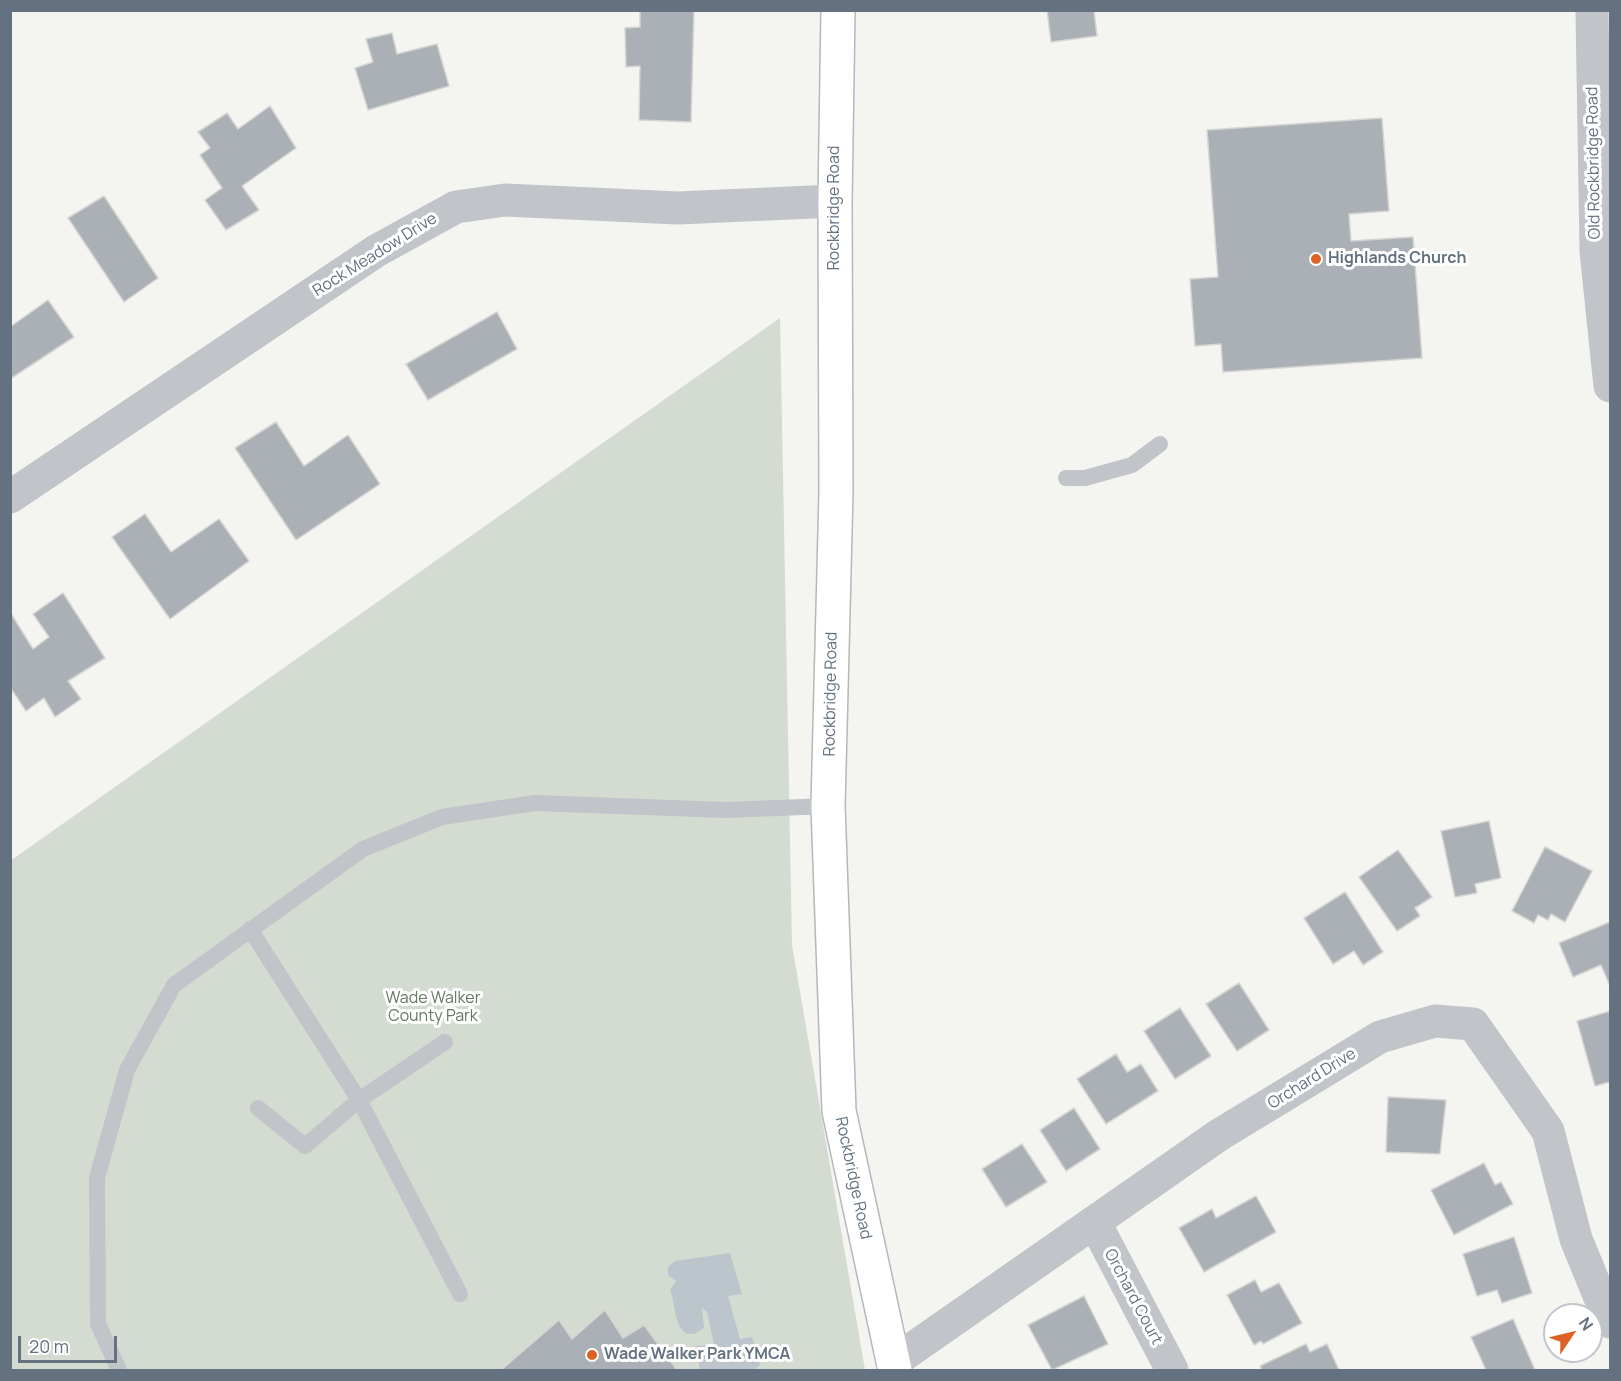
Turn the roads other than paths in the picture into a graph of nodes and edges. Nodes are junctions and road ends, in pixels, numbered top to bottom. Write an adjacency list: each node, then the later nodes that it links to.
1 (838, 10): 3 (main road, Rockbridge Road)
2 (1592, 10): 4 (street, Old Rockbridge Road)
3 (835, 201): 7 (street, Rock Meadow Drive); 8 (main road, Rockbridge Road)
4 (1611, 386)
5 (1160, 444): 6 (lane)
6 (1066, 478)
7 (10, 497)
8 (828, 806): 9 (lane); 16 (main road, Rockbridge Road)
9 (250, 928): 11 (lane); 17 (lane)
10 (446, 1042): 11 (lane)
11 (359, 1100): 12 (lane); 14 (lane)
12 (258, 1108)
13 (1095, 1223): 15 (street, Orchard Drive); 16 (street, Orchard Drive); 18 (street, Orchard Court)
14 (460, 1294)
15 (1611, 1322)
16 (893, 1367)
17 (119, 1371)
18 (1172, 1371)

